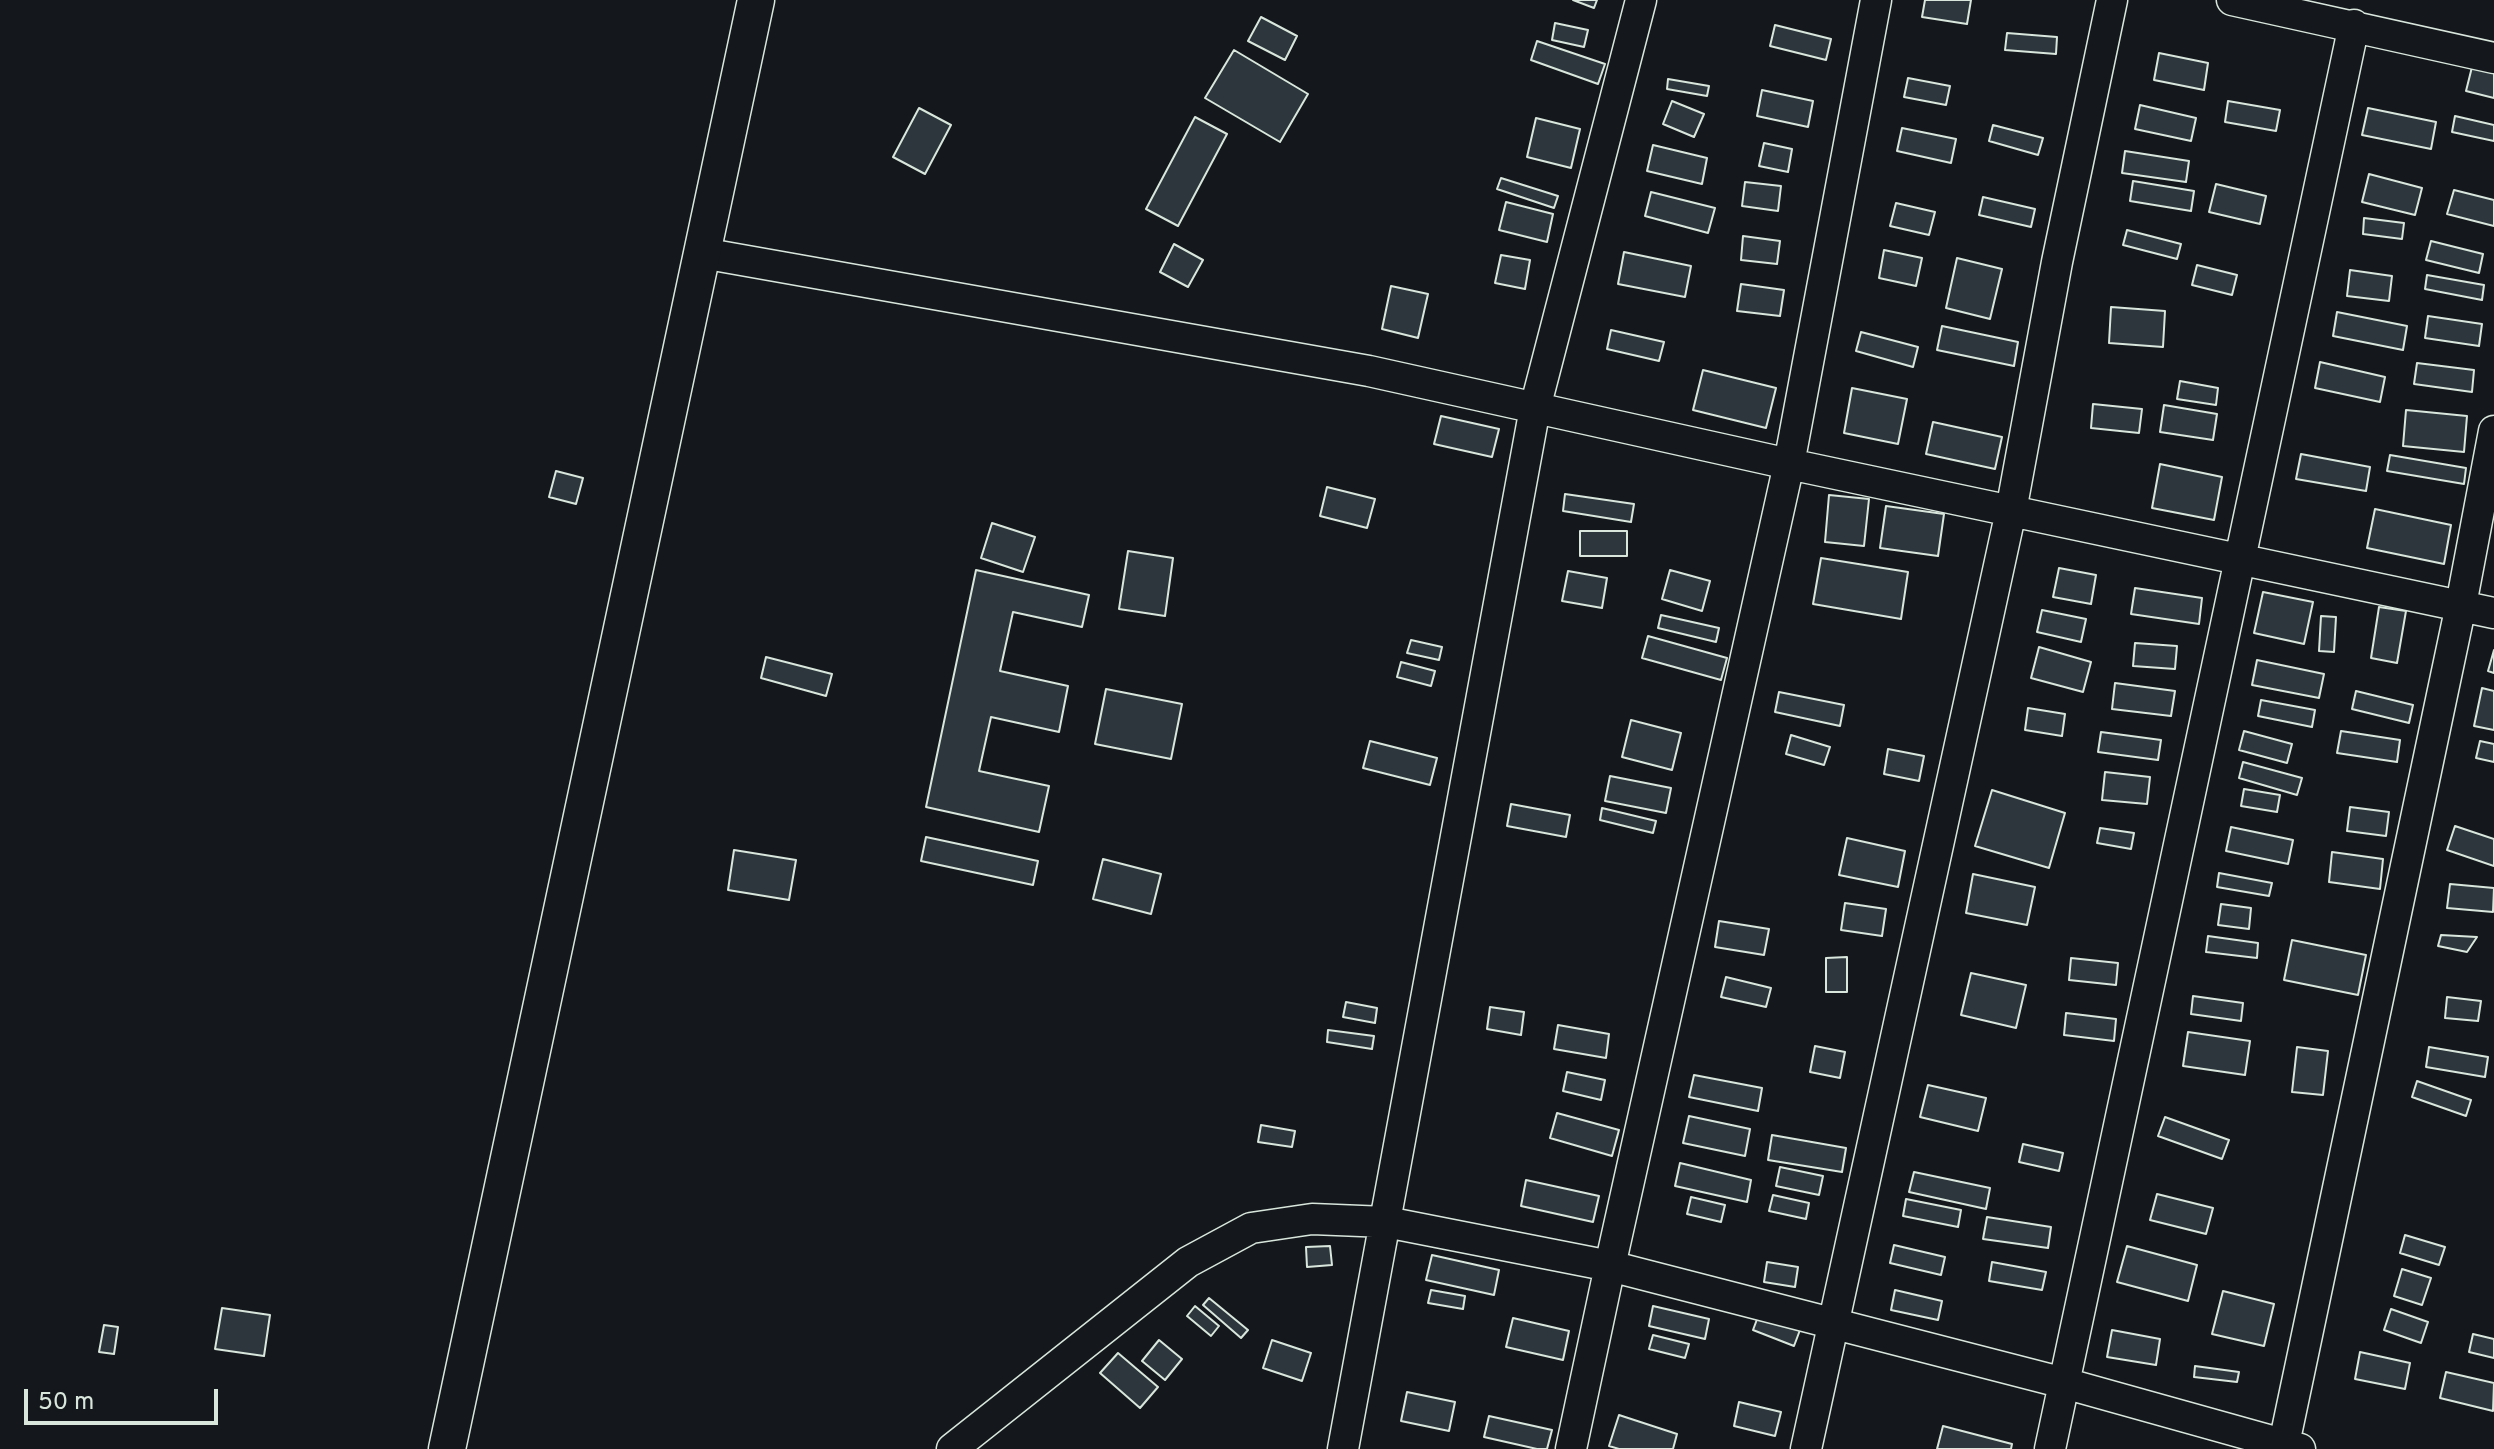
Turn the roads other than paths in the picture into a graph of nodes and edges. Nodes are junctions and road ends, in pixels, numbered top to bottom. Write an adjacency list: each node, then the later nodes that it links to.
1 (756, 0): 8 (main road)
2 (1641, 0): 9 (street)
3 (1876, 0): 11 (street)
4 (2112, 0): 12 (street)
5 (2232, 0): 6 (street)
6 (2354, 25): 7 (street); 13 (street)
7 (2494, 58)
8 (702, 253): 9 (street); 21 (main road)
9 (1535, 408): 11 (street); 16 (street)
10 (2494, 431): 14 (street)
11 (1789, 464): 12 (street); 17 (street)
12 (2011, 511): 13 (street); 18 (street)
13 (2240, 559): 14 (street); 19 (street)
14 (2461, 605): 15 (street); 20 (street)
15 (2494, 613)
16 (1386, 1222): 17 (street); 22 (street); 23 (street)
17 (1610, 1266): 18 (street); 24 (street)
18 (1833, 1323): 19 (street); 25 (street)
19 (2064, 1383): 20 (street); 26 (street)
20 (2292, 1446)
21 (447, 1449)
22 (952, 1449)
23 (1343, 1449)
24 (1571, 1449)
25 (1806, 1449)
26 (2050, 1449)

